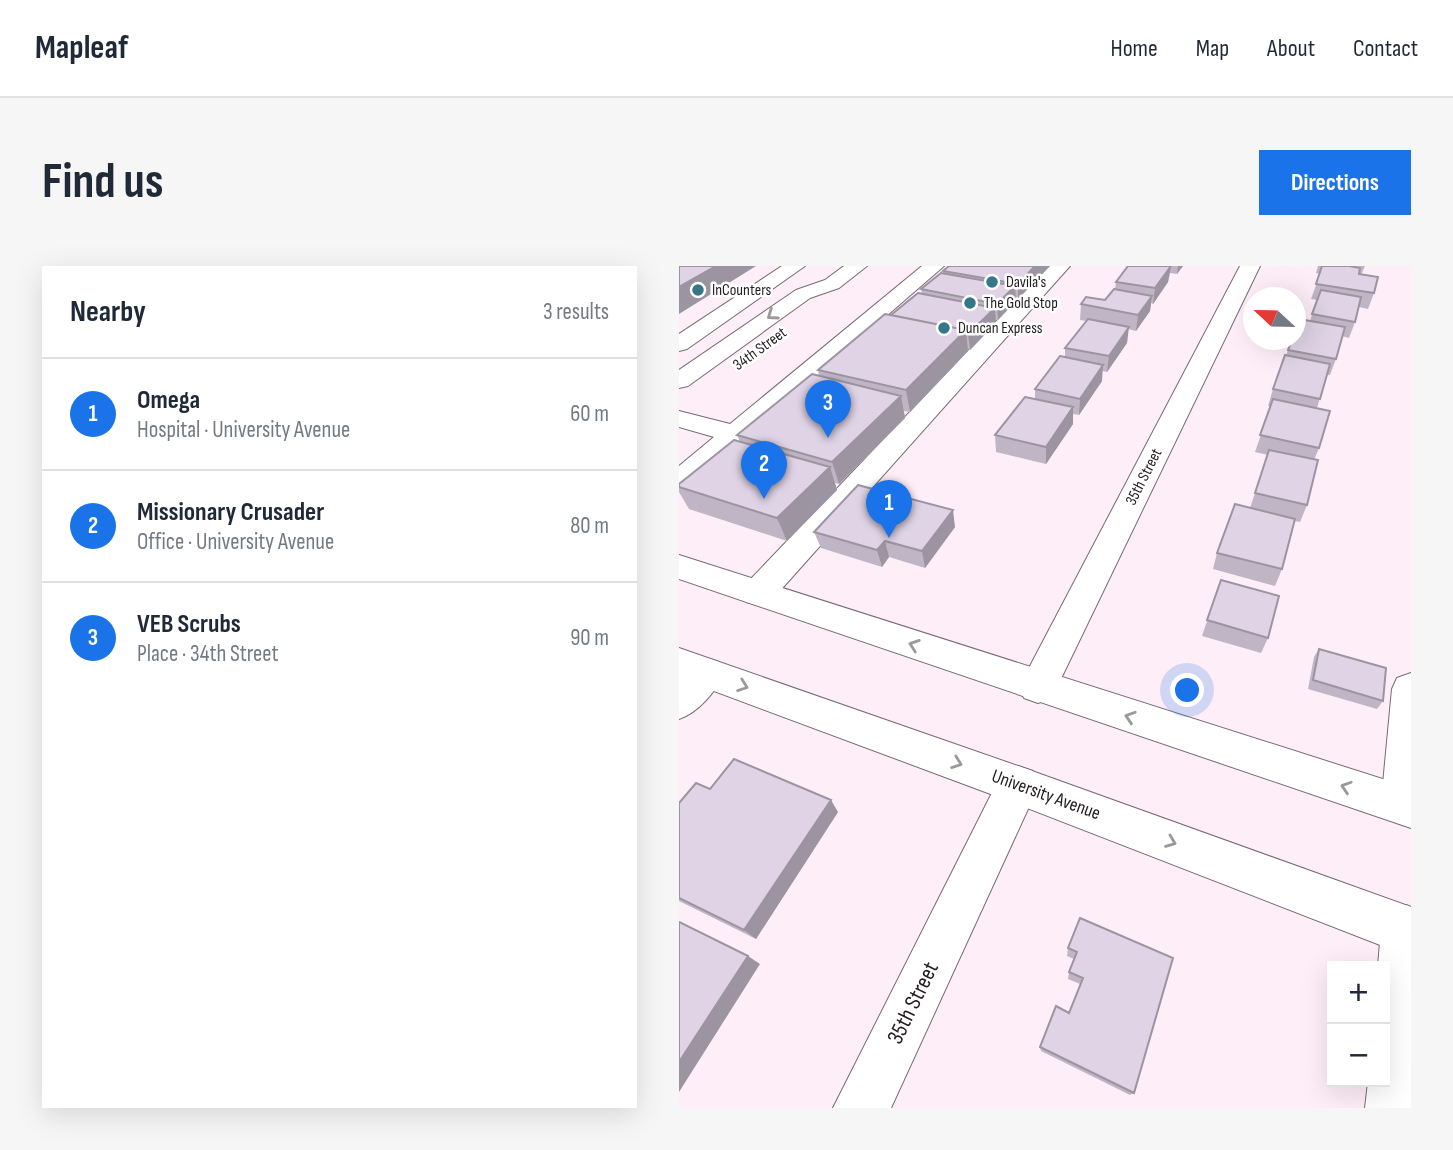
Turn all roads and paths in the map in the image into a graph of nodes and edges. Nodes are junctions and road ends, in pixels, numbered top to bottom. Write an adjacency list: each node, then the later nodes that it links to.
1 (796, 266): 7 (main road)
2 (857, 266): 6 (main road, 34th Street)
3 (934, 266): 11 (main road)
4 (1060, 266): 14 (main road)
5 (1250, 266): 16 (main road, 35th Street)
6 (832, 284): 8 (main road, 34th Street, one-way to 8); 9 (main road, 34th Street)
7 (679, 344)
8 (682, 376)
9 (679, 409)
10 (679, 419): 11 (main road)
11 (735, 433): 12 (main road)
12 (679, 481)
13 (679, 567): 14 (main road)
14 (758, 593): 16 (main road, one-way to 14)
15 (688, 680): 18 (main road, University Avenue, one-way to 18)
16 (1038, 687): 19 (main road, one-way to 16)
17 (1411, 690): 19 (main road)
18 (1018, 785): 20 (main road, University Avenue, one-way to 20); 21 (main road, 35th Street)
19 (1407, 806)
20 (1408, 931): 22 (main road)
21 (862, 1108)
22 (1394, 1108)

